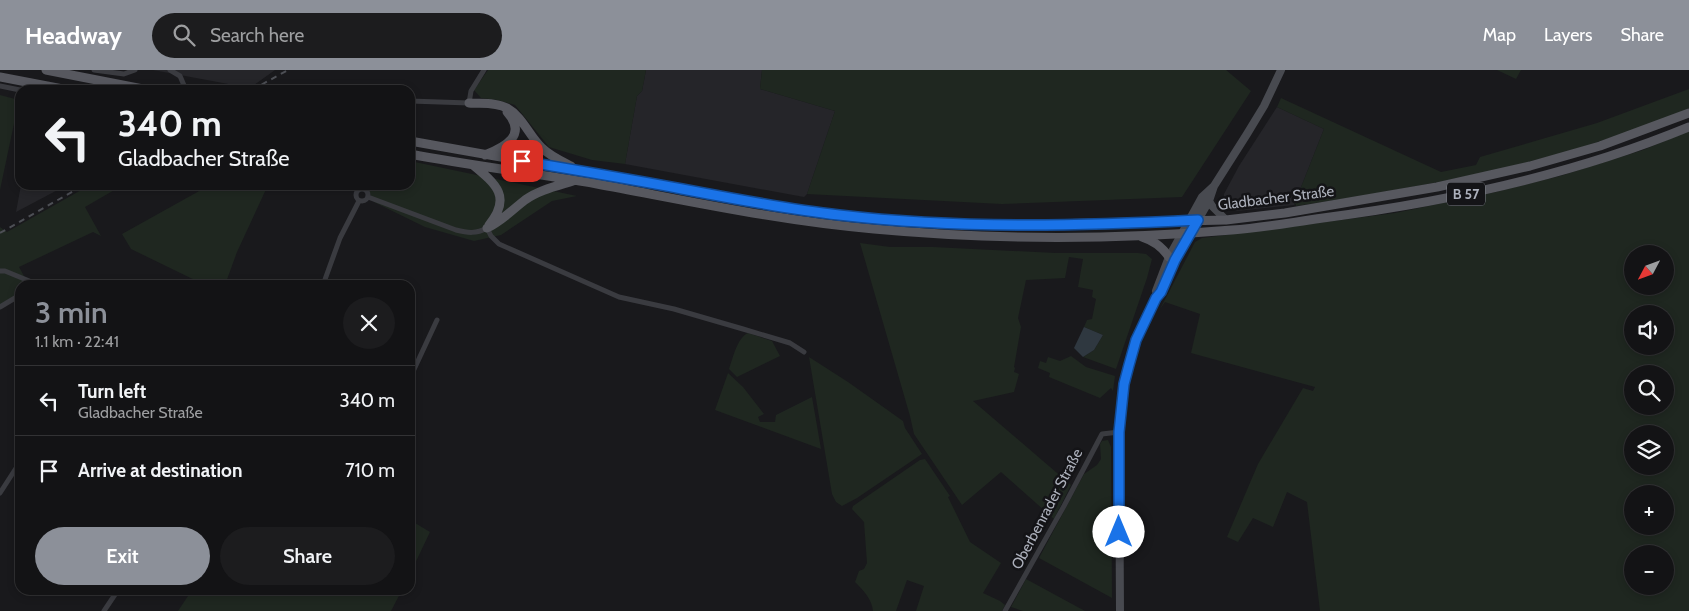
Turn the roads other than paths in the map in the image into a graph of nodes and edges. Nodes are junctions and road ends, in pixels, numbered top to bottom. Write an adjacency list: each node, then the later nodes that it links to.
1 (46, 70): 9 (main road)
2 (94, 70): 3 (street)
3 (135, 70)
4 (170, 70): 10 (street)
5 (484, 70): 14 (street)
6 (1281, 70): 24 (main road)
7 (0, 77): 8 (main road)
8 (42, 85)
9 (122, 85)
10 (184, 85)
11 (0, 86): 12 (street)
12 (15, 89)
13 (415, 100): 14 (street)
14 (469, 103): 15 (main road)
15 (499, 105): 20 (main road); 22 (main road)
16 (1689, 113): 31 (main road, Gladbacher Straße / B 57)
17 (1689, 127): 33 (main road, Gladbacher Straße / B 57)
18 (415, 143): 20 (main road, Gladbacher Straße / B 57)
19 (415, 155): 21 (main road, Gladbacher Straße / B 57)
20 (484, 155): 22 (main road, Gladbacher Straße / B 57)
21 (473, 165): 23 (main road, Gladbacher Straße / B 57); 32 (main road)
22 (578, 170): 30 (main road, Gladbacher Straße / B 57)
23 (576, 180): 32 (main road); 34 (main road, Gladbacher Straße / B 57)
24 (1214, 186): 29 (main road); 30 (main road)
25 (358, 190): 28 (street)
26 (366, 190): 27 (street)
27 (368, 197): 28 (street); 32 (street)
28 (359, 201): 38 (street)
29 (1209, 201): 30 (main road); 31 (main road)
30 (1194, 220): 31 (main road, Gladbacher Straße / B 57); 33 (main road)
31 (1226, 220)
32 (487, 228): 43 (street)
33 (1187, 233): 34 (main road, Gladbacher Straße / B 57); 35 (main road); 40 (main road)
34 (1139, 236): 35 (main road)
35 (1169, 257): 40 (main road)
36 (0, 271): 37 (street)
37 (27, 280)
38 (325, 280)
39 (15, 298): 41 (street)
40 (1156, 298): 45 (main road)
41 (0, 307)
42 (437, 320): 44 (street)
43 (804, 352)
44 (415, 367)
45 (1119, 432): 50 (street, Oberbenrader Straße); 51 (main road)
46 (15, 470): 47 (street)
47 (0, 493)
48 (115, 595): 49 (street)
49 (104, 611)
50 (1005, 611)
51 (1120, 611)

